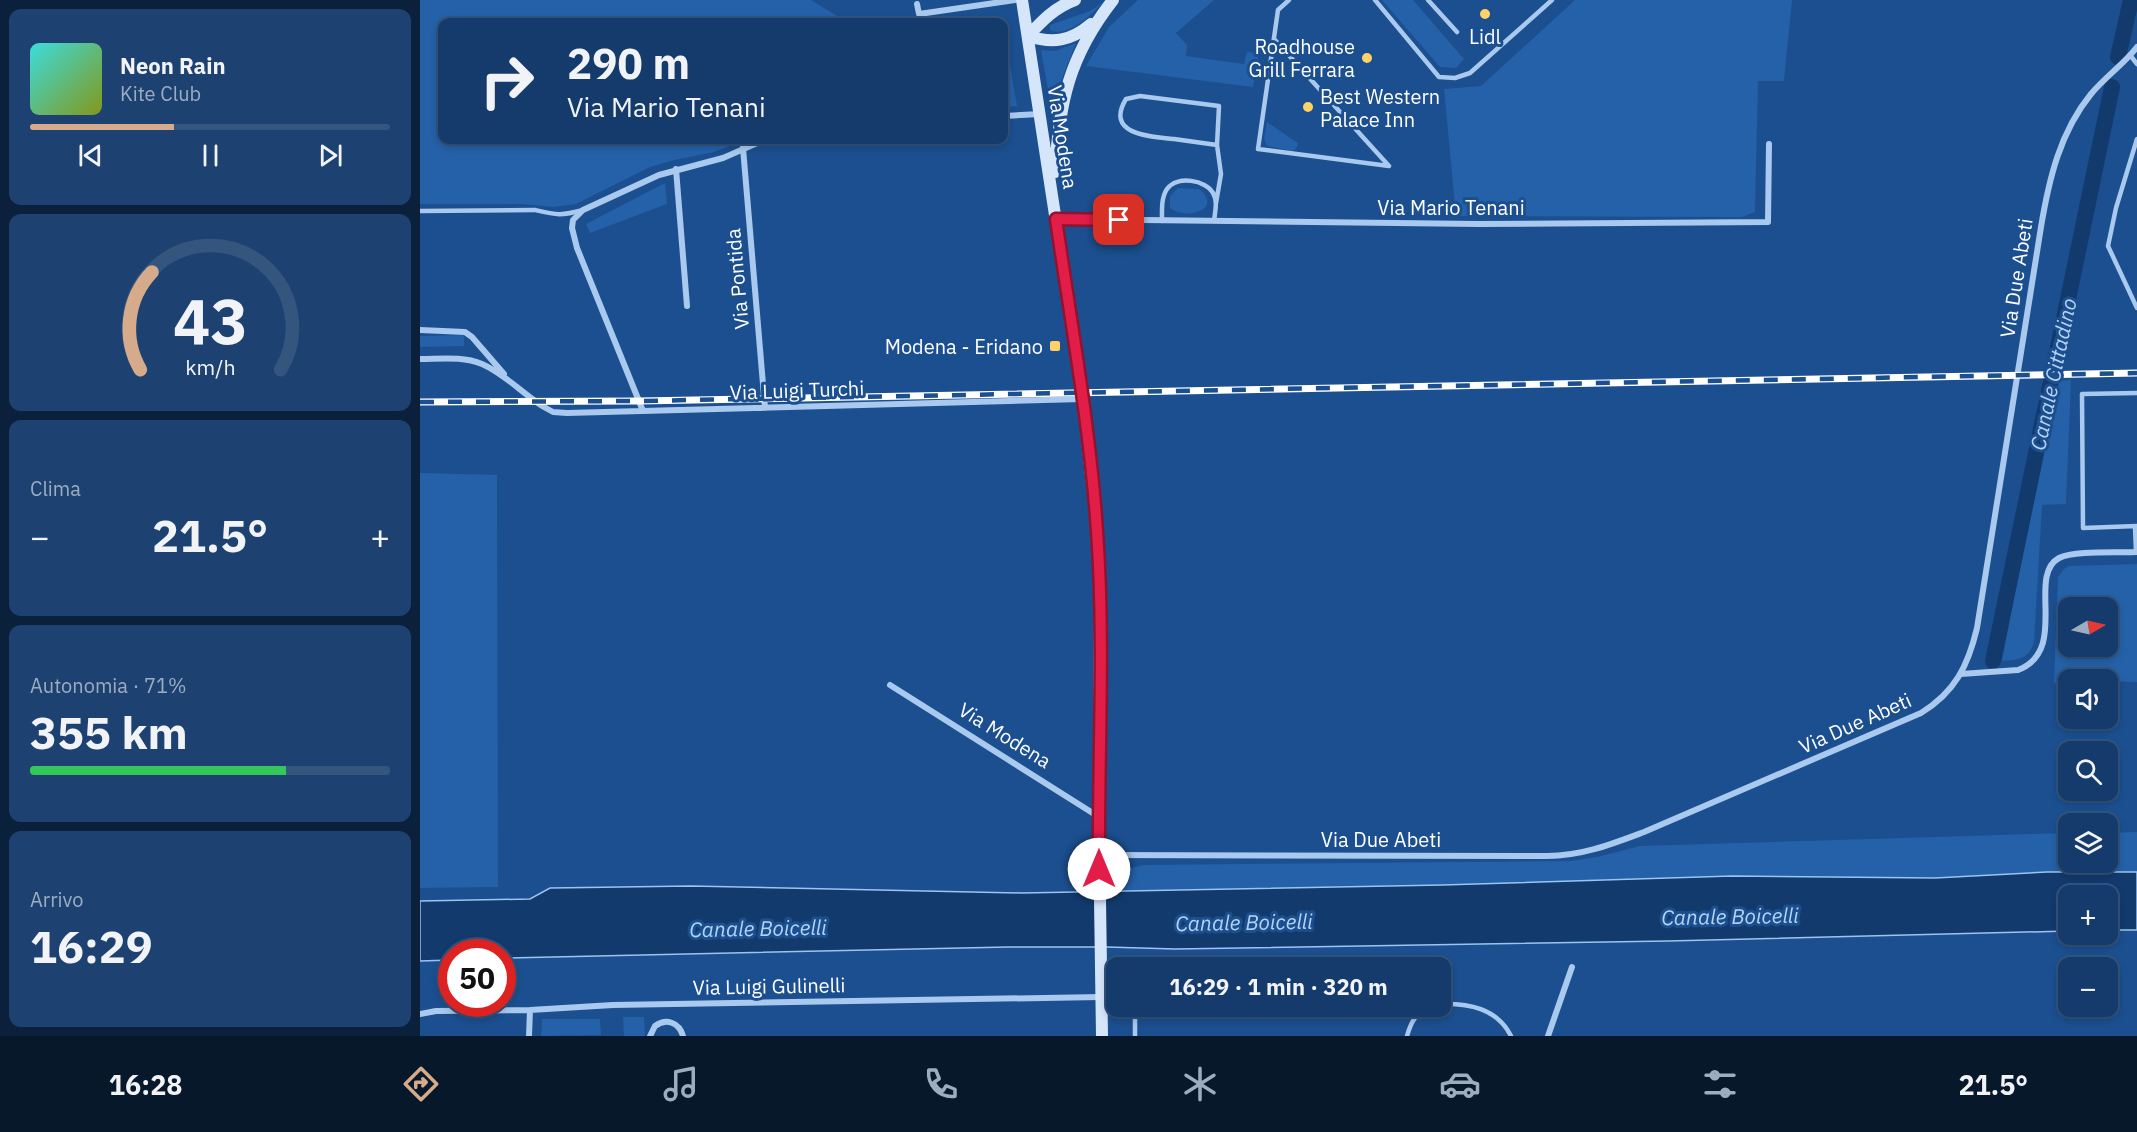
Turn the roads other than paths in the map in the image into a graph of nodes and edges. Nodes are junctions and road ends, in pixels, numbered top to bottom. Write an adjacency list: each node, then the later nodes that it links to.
1 (1016, 0): 9 (street)
2 (1022, 0): 12 (main road, Via Modena)
3 (1072, 0): 12 (main road)
4 (1113, 0): 10 (main road)
5 (1289, 0): 13 (lane)
6 (1375, 0): 8 (lane)
7 (1428, 0): 11 (lane)
8 (1552, 0)
9 (917, 4)
10 (1100, 16): 12 (main road); 25 (main road)
11 (1457, 32)
12 (1028, 36): 17 (main road, Via Modena)
13 (1275, 40): 13 (lane)
14 (2137, 47): 15 (street, Via Due Abeti)
15 (2130, 56): 16 (lane); 43 (street, Via Due Abeti)
16 (2137, 64)
17 (1040, 114): 18 (street); 25 (main road, Via Modena)
18 (1008, 116)
19 (2137, 139): 33 (lane)
20 (754, 144): 23 (street)
21 (1769, 144): 31 (street, Via Mario Tenani)
22 (1217, 145): 22 (lane); 26 (lane)
23 (743, 148): 24 (street); 39 (street, Via Pontida)
24 (676, 169): 27 (street); 32 (street)
25 (1053, 197): 29 (main road, Via Modena)
26 (1216, 203): 30 (lane); 31 (lane)
27 (583, 210): 28 (lane); 40 (street)
28 (420, 211)
29 (1056, 219): 30 (street, Via Mario Tenani); 38 (main road, Via Modena)
30 (1162, 221): 31 (street, Via Mario Tenani)
31 (1214, 221)
32 (687, 306)
33 (2137, 308)
34 (420, 330): 36 (street, Via Luigi Turchi)
35 (420, 359): 36 (street, Via Luigi Turchi)
36 (519, 389): 40 (street, Via Luigi Turchi)
37 (2137, 393): 41 (lane)
38 (1082, 399): 39 (street, Via Luigi Turchi); 45 (main road, Via Modena)
39 (765, 408): 40 (street, Via Luigi Turchi)
40 (643, 411)
41 (2136, 526): 42 (lane)
42 (2137, 552): 43 (street)
43 (1961, 674): 46 (street, Via Due Abeti)
44 (890, 685): 45 (street, Via Modena)
45 (1099, 818): 46 (main road, Via Modena)
46 (1099, 855): 48 (main road, Via Modena)
47 (1572, 967): 61 (street)
48 (1101, 997): 50 (street, Via Luigi Gulinelli); 57 (main road, Via Modena)
49 (1451, 1004): 60 (lane)
50 (530, 1010): 51 (street, Via Luigi Gulinelli); 54 (street)
51 (420, 1014)
52 (1415, 1017): 59 (lane)
53 (1135, 1018): 58 (lane)
54 (529, 1036)
55 (650, 1036): 56 (street)
56 (683, 1036)
57 (1102, 1036)
58 (1135, 1036)
59 (1407, 1036)
60 (1511, 1036)
61 (1548, 1036)

